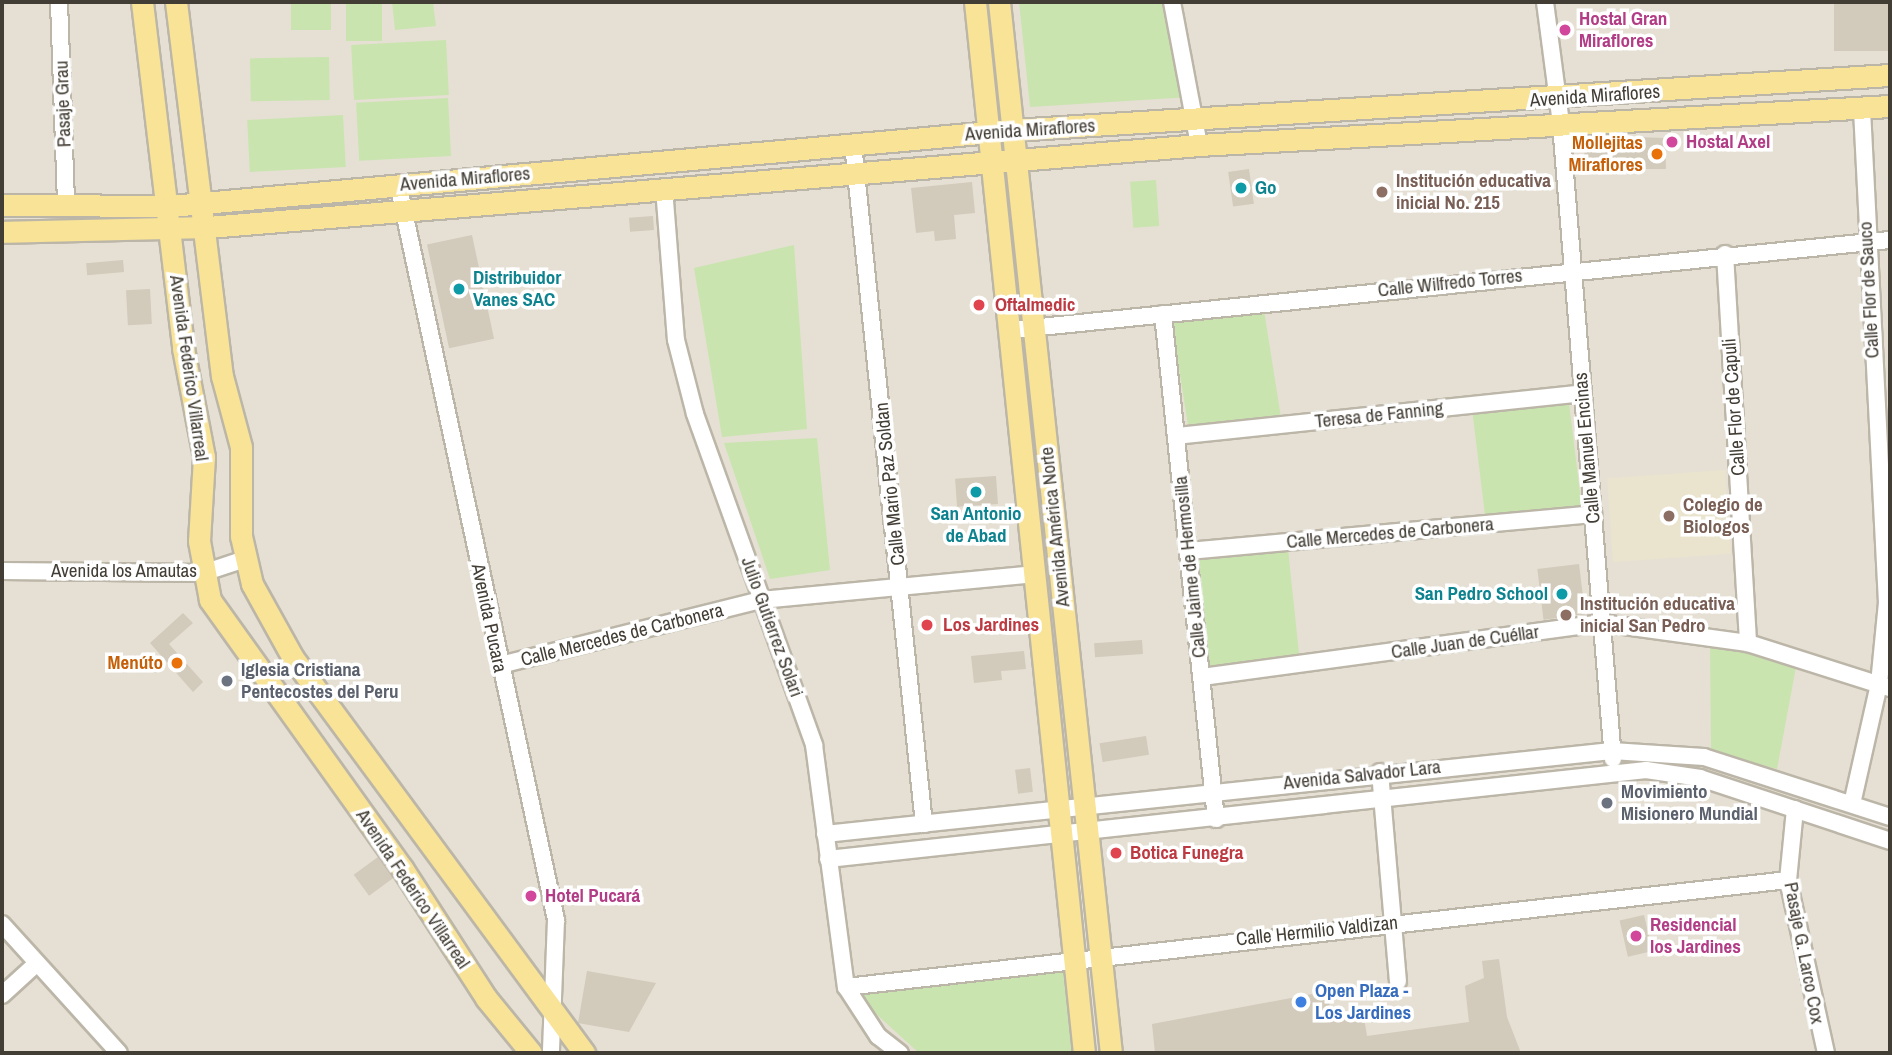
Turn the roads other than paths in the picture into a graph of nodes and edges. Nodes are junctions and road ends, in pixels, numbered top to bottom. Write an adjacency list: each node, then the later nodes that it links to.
1 (59, 2): 26 (street, Pasaje Grau)
2 (142, 2): 28 (main road, Avenida Federico Villarreal)
3 (176, 2): 24 (main road)
4 (975, 2): 15 (main road, Avenida América Norte)
5 (999, 2): 14 (main road, Avenida América Norte)
6 (1171, 2): 12 (street)
7 (1545, 2): 9 (street, Calle Manuel Encinas)
8 (1890, 75): 9 (main road, Avenida Miraflores)
9 (1557, 99): 12 (main road, Avenida Miraflores); 13 (street, Calle Manuel Encinas)
10 (1890, 106): 11 (main road, Avenida Miraflores)
11 (1861, 108): 13 (main road, Avenida Miraflores); 31 (street, Calle Flor de Sauco)
12 (1198, 120): 14 (main road, Avenida Miraflores); 17 (street)
13 (1561, 124): 17 (main road, Avenida Miraflores); 34 (street, Calle Manuel Encinas)
14 (1013, 130): 15 (main road, Avenida Miraflores); 18 (main road, Avenida América Norte)
15 (989, 132): 16 (main road, Avenida Miraflores); 19 (main road, Avenida América Norte)
16 (853, 144): 20 (main road, Avenida Miraflores); 21 (street, Calle Mario Paz Soldan)
17 (1199, 145): 18 (main road, Avenida Miraflores)
18 (1016, 158): 19 (main road, Avenida Miraflores); 36 (main road, Avenida América Norte)
19 (992, 160): 21 (main road, Avenida Miraflores); 37 (main road, Avenida América Norte)
20 (647, 162): 22 (main road, Avenida Miraflores); 23 (main road)
21 (856, 172): 23 (main road, Avenida Miraflores); 46 (street, Calle Mario Paz Soldan)
22 (398, 184): 24 (main road, Avenida Miraflores); 27 (street, Avenida Pucara)
23 (657, 189): 27 (main road, Avenida Miraflores); 47 (street, Julio Gutierrez Solari)
24 (198, 202): 28 (main road, Avenida Miraflores); 29 (main road, Avenida Federico Villarreal)
25 (2, 205): 26 (main road)
26 (66, 206): 28 (main road)
27 (400, 211): 29 (main road, Avenida Miraflores); 51 (street, Avenida Pucara)
28 (172, 216): 29 (main road, Avenida Miraflores); 30 (main road); 44 (main road, Avenida Federico Villarreal)
29 (208, 228): 42 (main road, Avenida Federico Villarreal)
30 (2, 232)
31 (1866, 239): 32 (street, Calle Wilfredo Torres); 33 (street, Calle Wilfredo Torres); 48 (street, Calle Flor de Sauco)
32 (1890, 240)
33 (1725, 254): 34 (street, Calle Wilfredo Torres); 50 (street, Calle Flor de Capuli)
34 (1573, 270): 35 (street, Calle Wilfredo Torres); 38 (street, Calle Manuel Encinas)
35 (1163, 314): 36 (street, Calle Wilfredo Torres); 39 (street, Calle Jaime de Hermosilla)
36 (1034, 327): 37 (street, Calle Wilfredo Torres); 60 (main road, Avenida América Norte)
37 (1010, 330): 45 (main road, Avenida América Norte)
38 (1583, 393): 39 (street, Teresa de Fanning); 40 (street, Calle Manuel Encinas)
39 (1176, 436): 41 (street, Calle Jaime de Hermosilla)
40 (1593, 514): 41 (street, Calle Mercedes de Carbonera); 49 (street, Calle Manuel Encinas)
41 (1188, 551): 52 (street, Calle Jaime de Hermosilla)
42 (245, 559): 44 (street, Avenida los Amautas); 80 (main road, Avenida Federico Villarreal)
43 (2, 571): 44 (street, Avenida los Amautas)
44 (203, 573): 82 (main road, Avenida Federico Villarreal)
45 (1036, 574): 46 (street, Calle Mercedes de Carbonera); 62 (main road, Avenida América Norte)
46 (901, 585): 47 (street, Calle Mercedes de Carbonera); 65 (street, Calle Mario Paz Soldan)
47 (761, 600): 51 (street, Calle Mercedes de Carbonera); 67 (street, Julio Gutierrez Solari)
48 (1889, 603): 53 (street, Calle Flor de Sauco)
49 (1602, 623): 50 (street, Calle Juan de Cuéllar); 52 (street, Calle Juan de Cuéllar); 54 (street, Calle Manuel Encinas)
50 (1748, 643): 53 (street, Calle Juan de Cuéllar)
51 (500, 665): 80 (street, Avenida Pucara)
52 (1202, 677): 57 (street, Calle Jaime de Hermosilla)
53 (1885, 686): 59 (street, Calle Flor de Sauco)
54 (1612, 751): 55 (street, Avenida Salvador Lara); 56 (street, Calle Manuel Encinas); 59 (street, Avenida Salvador Lara)
55 (1380, 772): 57 (street, Avenida Salvador Lara); 58 (street)
56 (1615, 772): 58 (street, Avenida Salvador Lara); 61 (street, Avenida Salvador Lara)
57 (1214, 792): 60 (street, Avenida Salvador Lara); 64 (street, Calle Jaime de Hermosilla)
58 (1382, 800): 64 (street, Avenida Salvador Lara); 72 (street)
59 (1852, 804): 63 (street, Avenida Salvador Lara)
60 (1085, 808): 62 (street, Avenida Salvador Lara); 66 (main road, Avenida América Norte)
61 (1795, 809): 69 (street, Avenida Salvador Lara); 71 (street, Pasaje G. Larco Cox)
62 (1060, 811): 65 (street, Avenida Salvador Lara); 68 (main road, Avenida América Norte)
63 (1890, 817)
64 (1216, 819): 66 (street, Avenida Salvador Lara)
65 (925, 824): 67 (street, Avenida Salvador Lara)
66 (1088, 833): 68 (street, Avenida Salvador Lara); 74 (main road, Avenida América Norte)
67 (825, 834): 70 (street, Julio Gutierrez Solari)
68 (1062, 835): 70 (street, Avenida Salvador Lara); 75 (main road, Avenida América Norte)
69 (1890, 841)
70 (828, 859): 78 (street, Julio Gutierrez Solari)
71 (1788, 880): 72 (street, Calle Hermilio Valdizan); 88 (street, Pasaje G. Larco Cox)
72 (1393, 922): 74 (street, Calle Hermilio Valdizan); 77 (street)
73 (2, 924): 76 (street)
74 (1101, 955): 75 (street, Calle Hermilio Valdizan); 87 (main road, Avenida América Norte)
75 (1073, 960): 78 (street, Calle Hermilio Valdizan); 86 (main road, Avenida América Norte)
76 (37, 963): 79 (street); 81 (street)
77 (1398, 981)
78 (846, 987): 85 (street, Julio Gutierrez Solari)
79 (2, 995)
80 (554, 1014): 83 (street, Avenida Pucara); 84 (main road, Avenida Federico Villarreal)
81 (119, 1053)
82 (531, 1053)
83 (551, 1053)
84 (584, 1053)
85 (900, 1053)
86 (1084, 1053)
87 (1111, 1053)
88 (1826, 1053)

